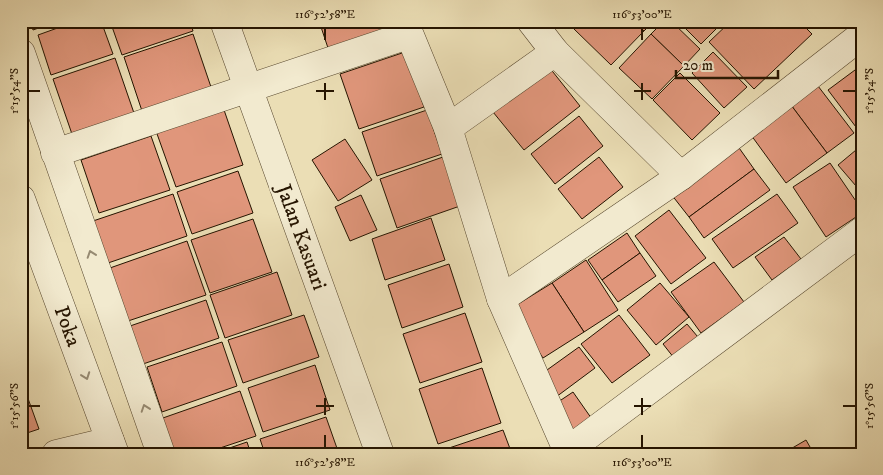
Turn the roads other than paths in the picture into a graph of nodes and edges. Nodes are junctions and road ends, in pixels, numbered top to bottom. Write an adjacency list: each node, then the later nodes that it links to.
1 (224, 21): 9 (street, Jalan Kasuari)
2 (530, 21): 7 (street)
3 (856, 21): 4 (street)
4 (862, 27)
5 (406, 28): 9 (street); 10 (street)
6 (862, 35): 12 (street)
7 (555, 52): 10 (street); 12 (street)
8 (21, 53): 11 (street)
9 (249, 89): 11 (street); 20 (street, Jalan Kasuari)
10 (448, 128): 15 (street)
11 (56, 153): 19 (street, one-way to 11)
12 (682, 176): 15 (street)
13 (21, 199): 16 (street, Poka, one-way to 16)
14 (862, 231): 17 (street)
15 (501, 299): 17 (street)
16 (112, 447): 18 (street)
17 (565, 452)
18 (56, 454)
19 (161, 454)
20 (380, 454)

